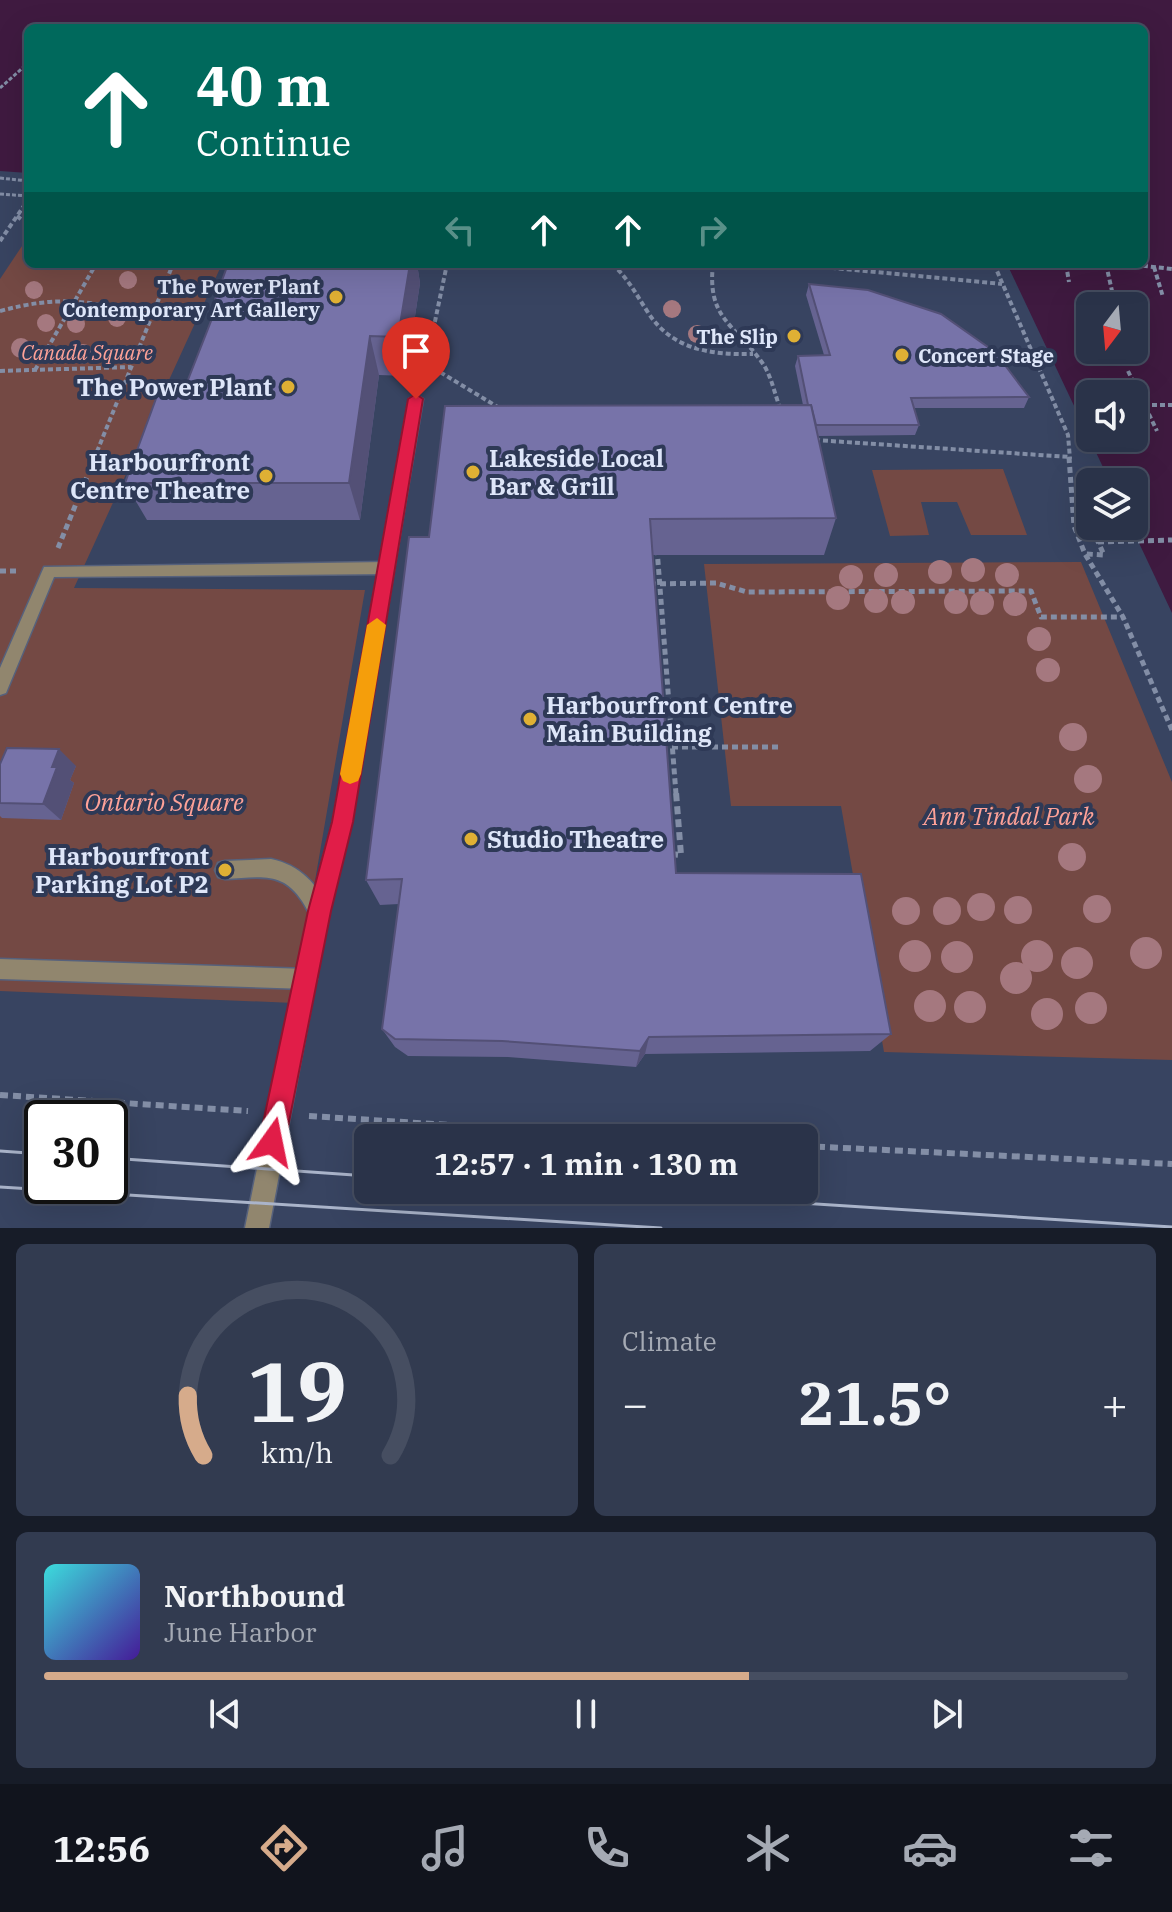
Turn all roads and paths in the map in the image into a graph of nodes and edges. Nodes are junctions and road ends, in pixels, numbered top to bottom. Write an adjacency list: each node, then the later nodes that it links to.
1 (24, 67): 2 (path)
2 (0, 88)
3 (0, 178): 4 (path)
4 (24, 181)
5 (0, 194): 6 (path)
6 (24, 197)
7 (24, 205): 8 (path)
8 (17, 216): 9 (path); 10 (path)
9 (24, 222)
10 (0, 241)
11 (1148, 266): 12 (path)
12 (1154, 267): 22 (path); 27 (path)
13 (94, 268): 26 (path)
14 (171, 268): 29 (path)
15 (446, 268): 32 (path)
16 (617, 268): 30 (path)
17 (712, 268): 30 (path)
18 (833, 268): 24 (path)
19 (996, 268): 24 (path)
20 (1067, 268): 23 (path)
21 (1107, 268): 25 (path)
22 (1172, 269)
23 (1069, 282)
24 (1002, 284): 45 (path)
25 (1112, 291)
26 (75, 297): 28 (path); 29 (path); 33 (path)
27 (1163, 297)
28 (0, 311)
29 (150, 318): 31 (path)
30 (754, 354): 40 (path)
31 (130, 367): 33 (path); 53 (path)
32 (425, 368): 37 (path); 41 (path)
33 (35, 370): 34 (path)
34 (0, 371)
35 (1128, 371): 36 (path)
36 (1132, 380)
37 (416, 399): 51 (street)
38 (1148, 405): 39 (path)
39 (1172, 405)
40 (782, 412)
41 (509, 413)
42 (1148, 413): 43 (path)
43 (1157, 431)
44 (807, 439): 45 (path)
45 (1070, 457): 46 (path)
46 (1074, 526): 49 (path); 50 (path)
47 (656, 536): 54 (path)
48 (1172, 540): 49 (path)
49 (1098, 542): 50 (path)
50 (1085, 554): 56 (path)
51 (386, 568): 53 (street); 63 (street)
52 (0, 571): 53 (path)
53 (49, 571): 57 (street)
54 (660, 583): 55 (path); 56 (path); 59 (path)
55 (649, 584)
56 (1123, 617): 58 (path)
57 (0, 688)
58 (1172, 730)
59 (672, 747): 60 (path); 61 (path)
60 (782, 747)
61 (668, 854)
62 (225, 870): 63 (street)
63 (319, 911): 65 (street)
64 (0, 969): 65 (street)
65 (307, 979): 67 (street)
66 (0, 1095): 67 (path)
67 (278, 1114): 68 (path); 71 (street)
68 (392, 1124)
69 (818, 1147): 70 (path)
70 (1172, 1164)
71 (257, 1228)

